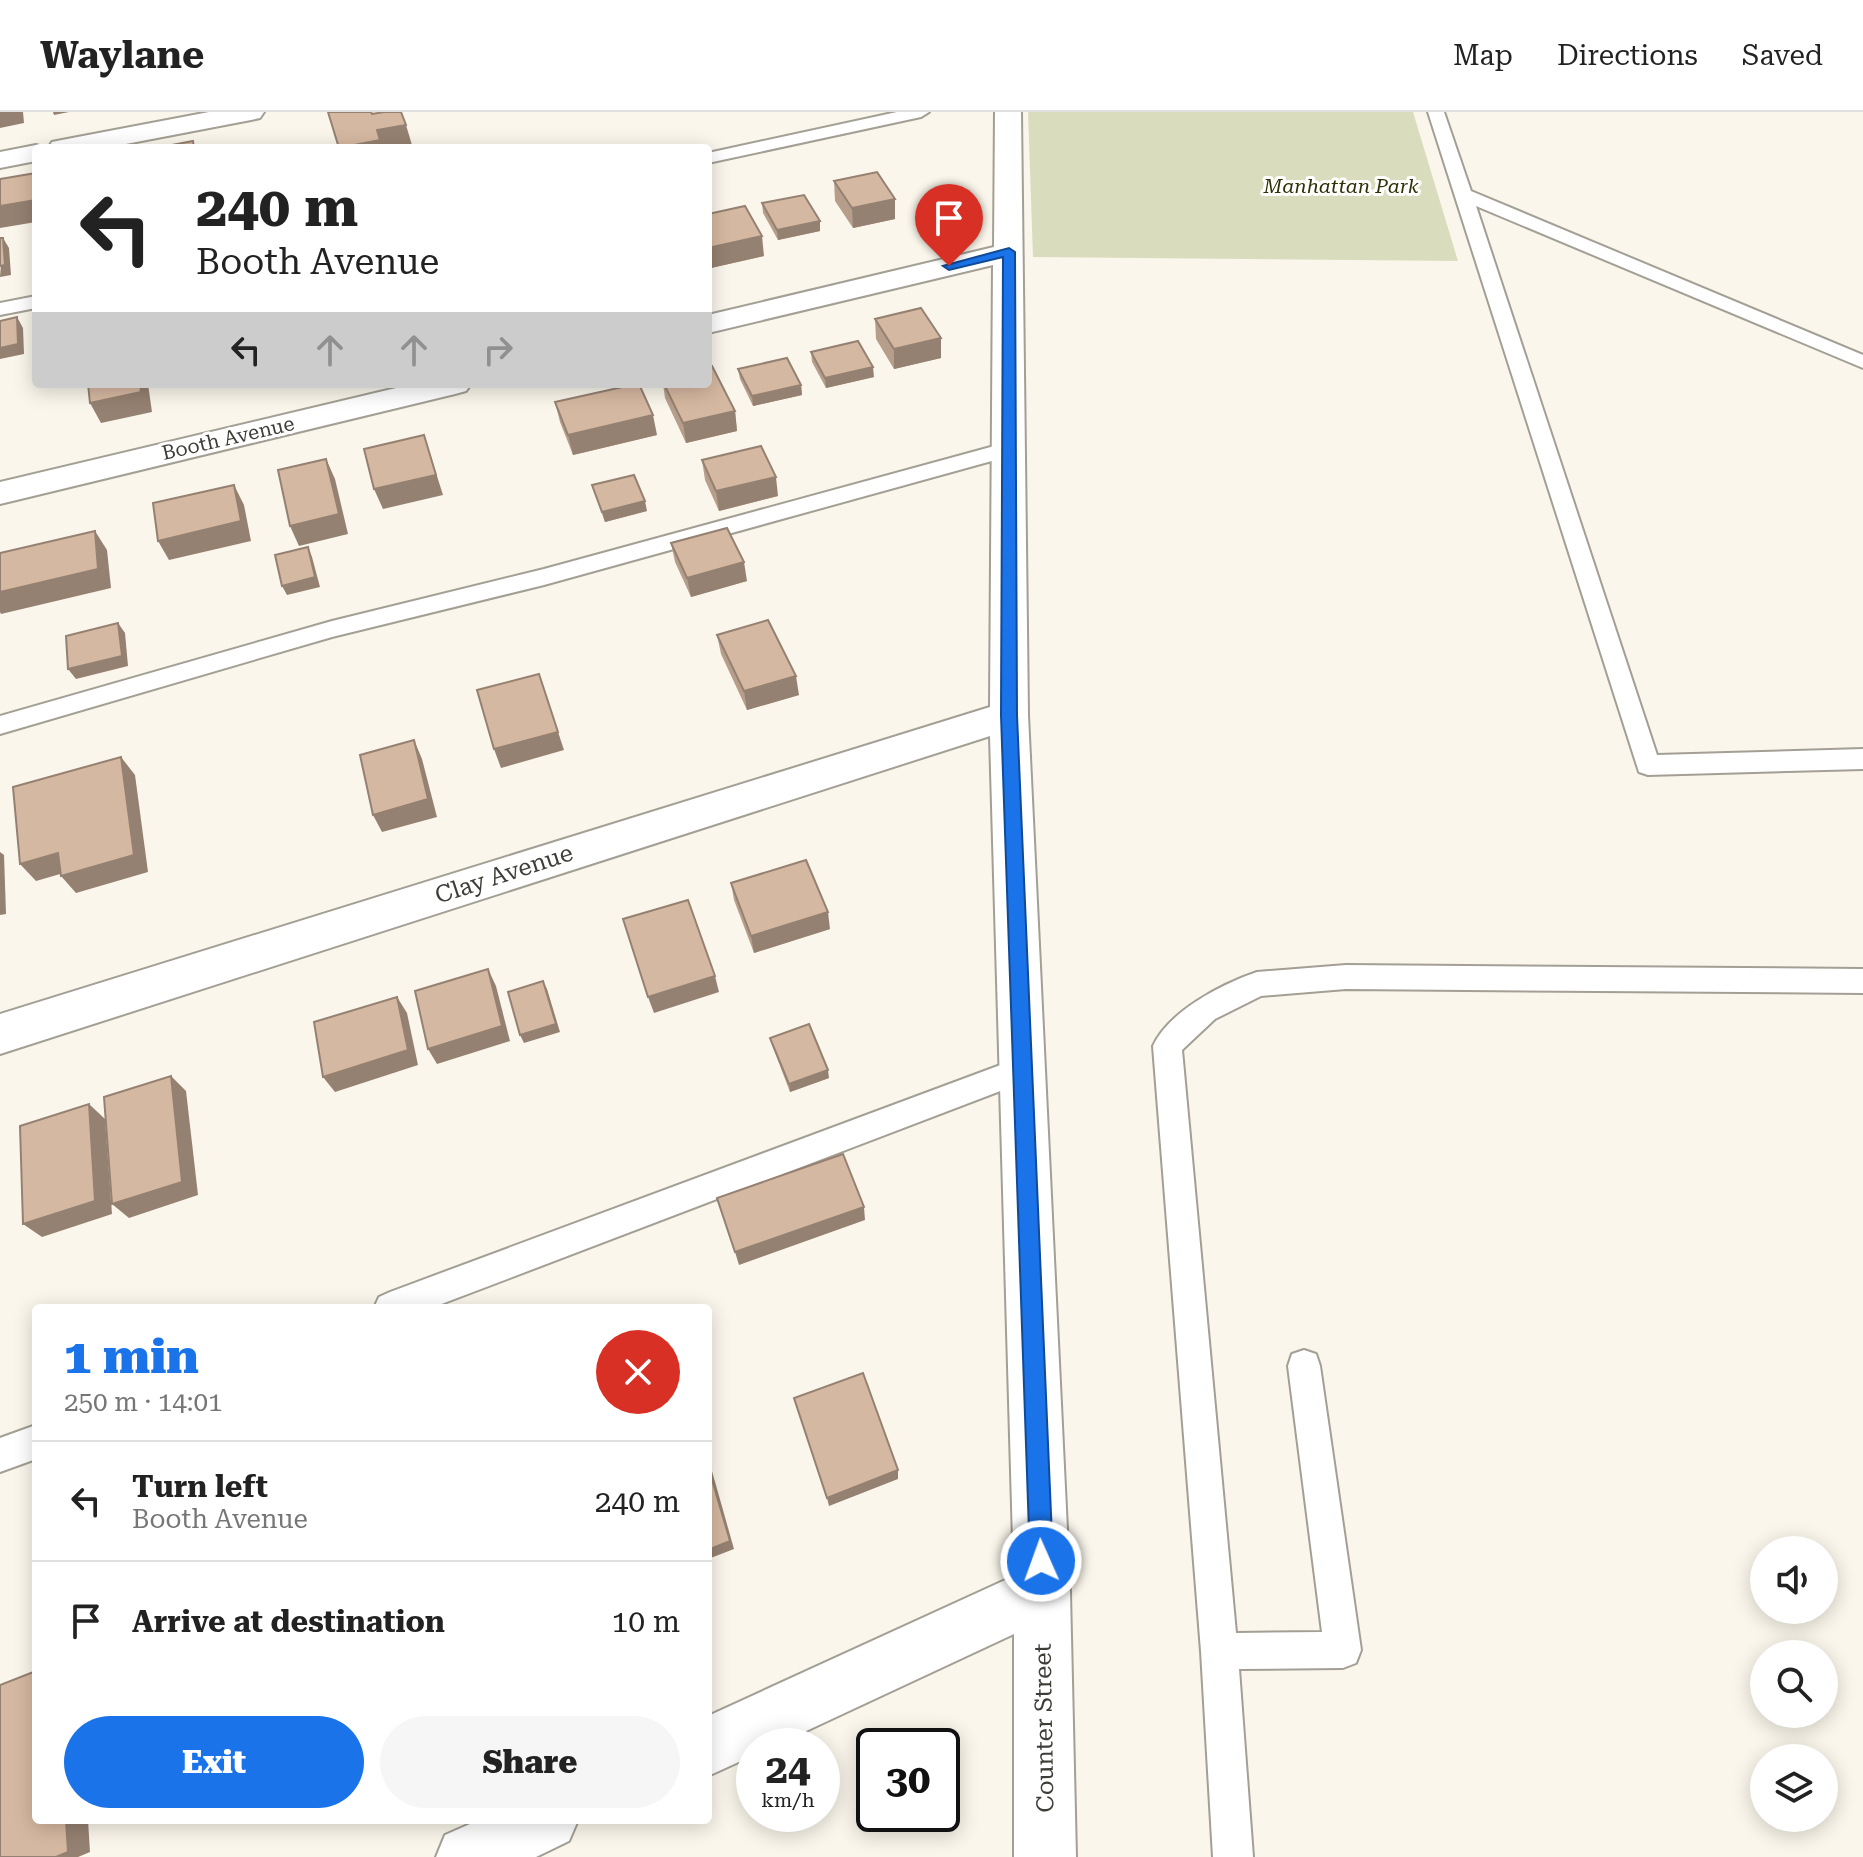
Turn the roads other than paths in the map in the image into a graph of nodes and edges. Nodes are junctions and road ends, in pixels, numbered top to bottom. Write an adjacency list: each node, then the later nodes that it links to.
1 (251, 112): 5 (street)
2 (921, 112): 7 (lane)
3 (1008, 112): 10 (street, Counter Street)
4 (1436, 112): 9 (lane)
5 (83, 144)
6 (32, 154): 8 (street)
7 (712, 157)
8 (0, 160)
9 (1463, 194): 14 (lane); 20 (lane)
10 (1009, 252): 13 (street); 16 (street, Counter Street)
11 (32, 303): 12 (lane)
12 (0, 309)
13 (712, 323)
14 (1863, 362)
15 (438, 388): 17 (street, Booth Avenue)
16 (1009, 449): 18 (street, Counter Street); 19 (lane)
17 (0, 493)
18 (1009, 715): 22 (street, Clay Avenue); 23 (street, Counter Street)
19 (0, 725)
20 (1863, 759)
21 (1863, 981): 29 (lane)
22 (0, 1034)
23 (1022, 1070): 24 (lane); 28 (street, Counter Street)
24 (401, 1304)
25 (1304, 1366): 29 (lane)
26 (32, 1443): 27 (lane)
27 (0, 1455)
28 (1042, 1592): 30 (street); 33 (street, Counter Street)
29 (1219, 1651): 34 (lane)
30 (712, 1744)
31 (539, 1824): 32 (street)
32 (467, 1857)
33 (1045, 1857)
34 (1233, 1857)

